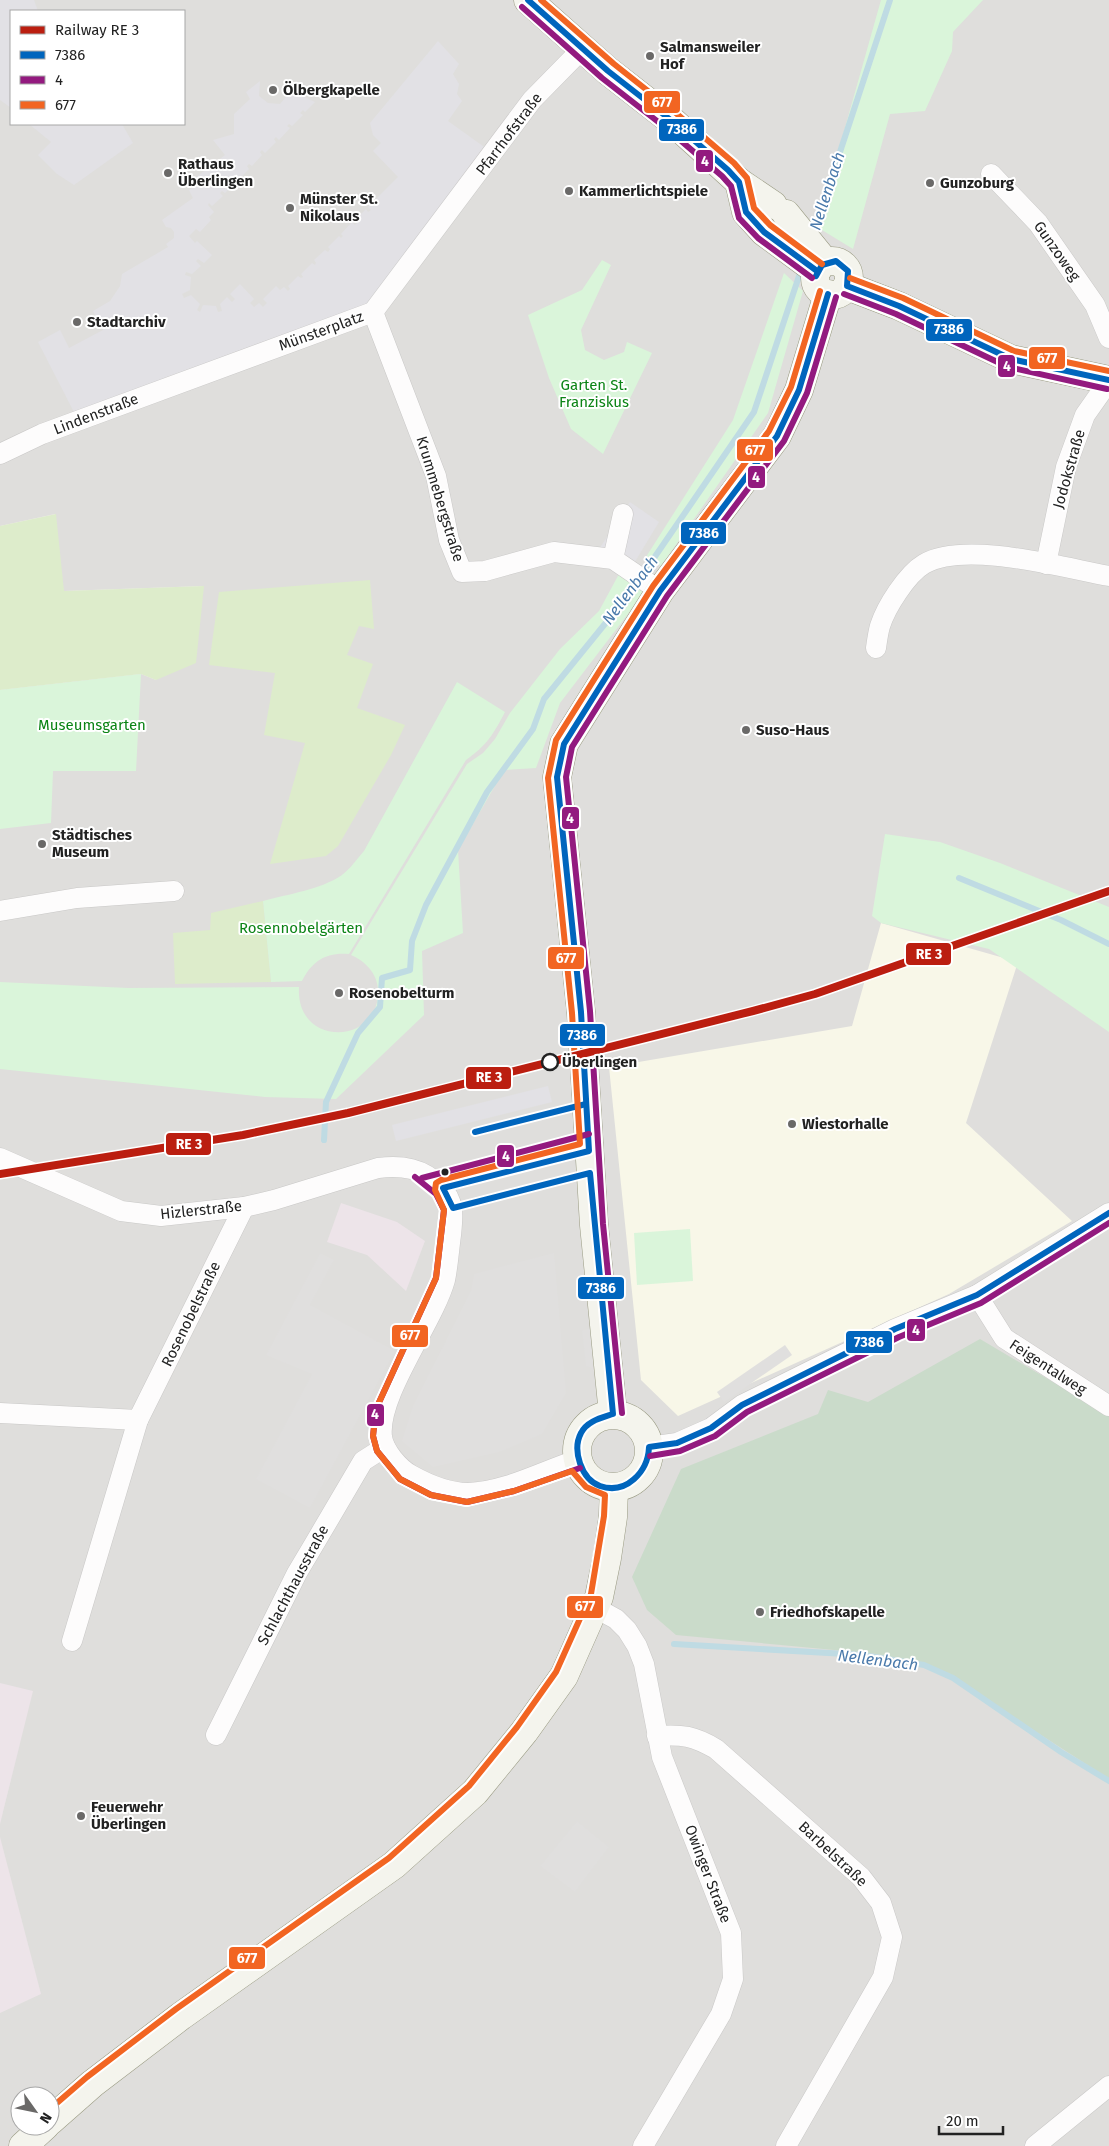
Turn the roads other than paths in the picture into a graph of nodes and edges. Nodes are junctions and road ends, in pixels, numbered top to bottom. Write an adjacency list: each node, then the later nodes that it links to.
1 (528, 0): 2 (street)
2 (583, 48): 4 (street); 5 (street, Pfarrhofstraße)
3 (991, 174): 9 (street, Gunzoweg)
4 (739, 182): 6 (street); 6 (street)
5 (440, 225): 8 (street, Münsterplatz)
6 (786, 225): 7 (street)
7 (829, 278): 11 (street); 17 (street)
8 (373, 312): 10 (street, Münsterplatz); 14 (street, Krummebergstraße)
9 (1109, 338)
10 (193, 378): 12 (street, Lindenstraße)
11 (1109, 380): 15 (street, Jodokstraße)
12 (0, 454)
13 (623, 514): 14 (street)
14 (613, 559): 17 (street, Krummebergstraße)
15 (1046, 564): 16 (street); 18 (street)
16 (1109, 576)
17 (656, 588): 27 (street)
18 (876, 648)
19 (174, 891): 20 (street)
20 (0, 911)
21 (0, 1158): 22 (street, Hizlerstraße)
22 (244, 1207): 28 (street, Rosenobelstraße); 30 (street, Hizlerstraße)
23 (1109, 1213): 24 (street)
24 (977, 1296): 25 (street, Feigentalweg); 29 (street)
25 (1109, 1406)
26 (0, 1413): 28 (street)
27 (614, 1414): 29 (street); 31 (street)
28 (138, 1420): 34 (street, Rosenobelstraße)
29 (649, 1446): 32 (street)
30 (385, 1448): 31 (street); 35 (street, Schlachthausstraße)
31 (577, 1460): 32 (street)
32 (614, 1488): 33 (street)
33 (594, 1608): 36 (street, Owinger Straße); 38 (street)
34 (72, 1641)
35 (216, 1735)
36 (657, 1736): 41 (street, Owinger Straße); 42 (street, Barbelstraße)
37 (1109, 2086): 43 (street)
38 (60, 2113)
39 (34, 2136): 40 (street)
40 (23, 2146)
41 (643, 2146)
42 (786, 2146)
43 (1035, 2146)

